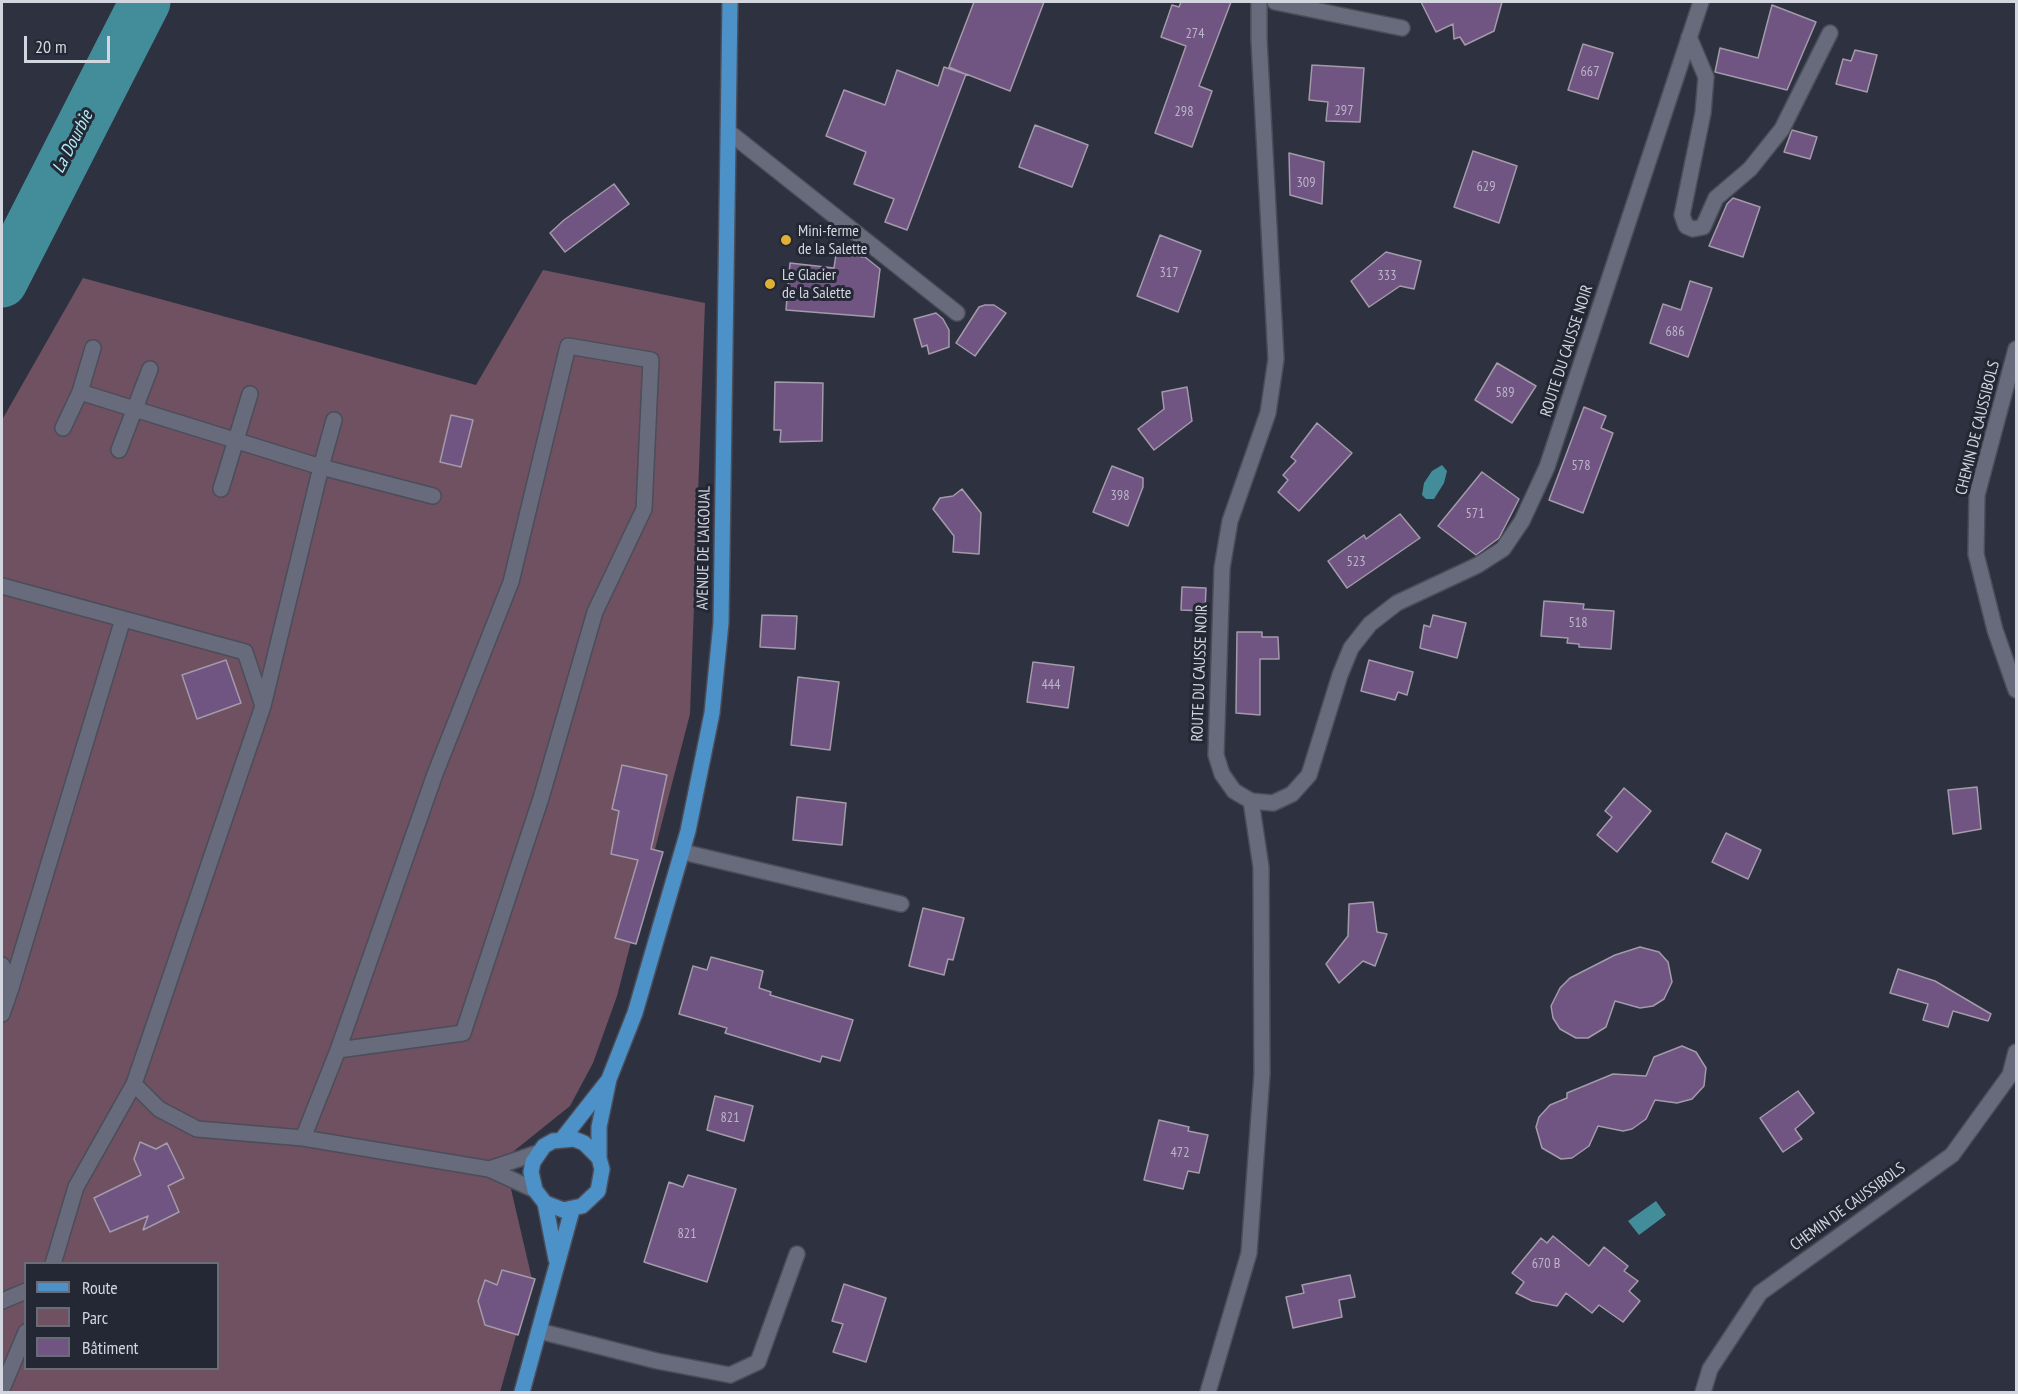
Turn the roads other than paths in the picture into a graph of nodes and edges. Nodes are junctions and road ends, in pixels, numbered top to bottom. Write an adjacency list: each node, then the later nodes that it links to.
1 (730, 2): 9 (main road, AVENUE DE L'AIGOUAL)
2 (1259, 2): 28 (street, ROUTE DU CAUSSE NOIR)
3 (1275, 2): 5 (street)
4 (1701, 2): 8 (street, ROUTE DU CAUSSE NOIR)
5 (1292, 4): 6 (street)
6 (1402, 28)
7 (1830, 33): 8 (street)
8 (1689, 37): 28 (street, ROUTE DU CAUSSE NOIR)
9 (730, 133): 10 (street); 29 (main road, AVENUE DE L'AIGOUAL)
10 (957, 313)
11 (93, 348): 14 (street)
12 (2016, 349): 26 (street, CHEMIN DE CAUSSIBOLS)
13 (150, 369): 16 (street)
14 (80, 392): 16 (street); 18 (street)
15 (250, 394): 19 (street)
16 (135, 409): 19 (street); 20 (street)
17 (334, 420): 21 (street)
18 (63, 428)
19 (237, 441): 21 (street); 22 (street)
20 (119, 450)
21 (321, 467): 23 (street); 27 (street)
22 (221, 489)
23 (433, 496)
24 (2, 586): 25 (street)
25 (123, 619): 27 (street); 32 (street)
26 (2016, 690)
27 (263, 706): 37 (street)
28 (1251, 801): 55 (street)
29 (683, 852): 30 (street); 36 (main road, AVENUE DE L'AIGOUAL)
30 (901, 904)
31 (2, 965): 32 (street)
32 (11, 988): 33 (street)
33 (2, 1014)
34 (339, 1050): 34 (street); 38 (street)
35 (2016, 1052): 56 (street, CHEMIN DE CAUSSIBOLS)
36 (609, 1079): 39 (main road, AVENUE DE L'AIGOUAL); 41 (main road, AVENUE DE L'AIGOUAL)
37 (135, 1083): 38 (street); 48 (street)
38 (303, 1138): 42 (street)
39 (563, 1138): 40 (main road); 41 (main road)
40 (537, 1154): 42 (street); 43 (main road)
41 (599, 1158): 45 (main road)
42 (489, 1169): 43 (street)
43 (535, 1190): 44 (main road)
44 (545, 1203): 45 (main road); 47 (main road)
45 (572, 1210): 47 (main road)
46 (797, 1254): 51 (street)
47 (556, 1261): 51 (main road)
48 (52, 1262)
49 (24, 1292): 50 (street)
50 (2, 1301)
51 (538, 1331): 54 (main road)
52 (24, 1337): 53 (street)
53 (2, 1389)
54 (522, 1392)
55 (1208, 1392)
56 (1703, 1392)

